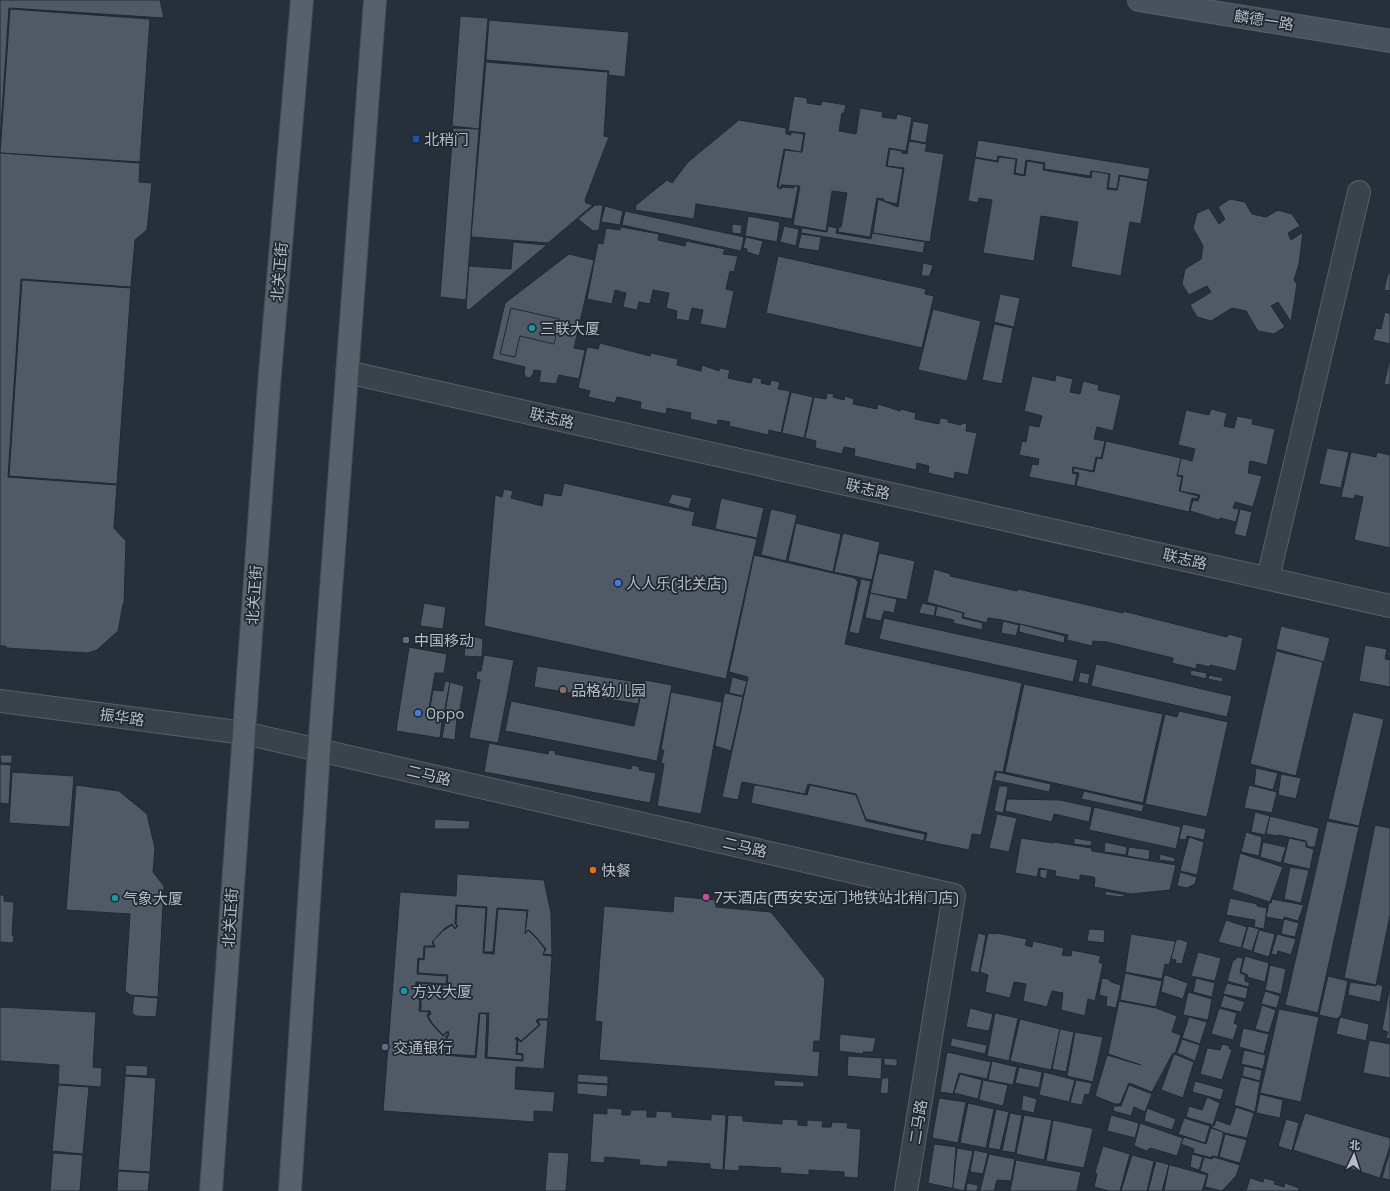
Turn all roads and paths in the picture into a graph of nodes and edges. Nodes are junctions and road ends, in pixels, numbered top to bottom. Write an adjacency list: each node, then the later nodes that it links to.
1 (302, 0): 10 (main road, 北关正街)
2 (375, 0): 6 (main road)
3 (1139, 0): 4 (main road, 麟德一路)
4 (1390, 41)
5 (1359, 192): 7 (street)
6 (347, 372): 7 (street, 联志路); 11 (main road)
7 (1268, 578): 8 (street, 联志路)
8 (1390, 606)
9 (0, 701): 10 (street, 振华路)
10 (244, 733): 11 (street, 二马路); 12 (main road, 北关正街)
11 (319, 750): 13 (main road); 14 (street, 二马路)
12 (211, 1191)
13 (290, 1191)
14 (906, 1191)

